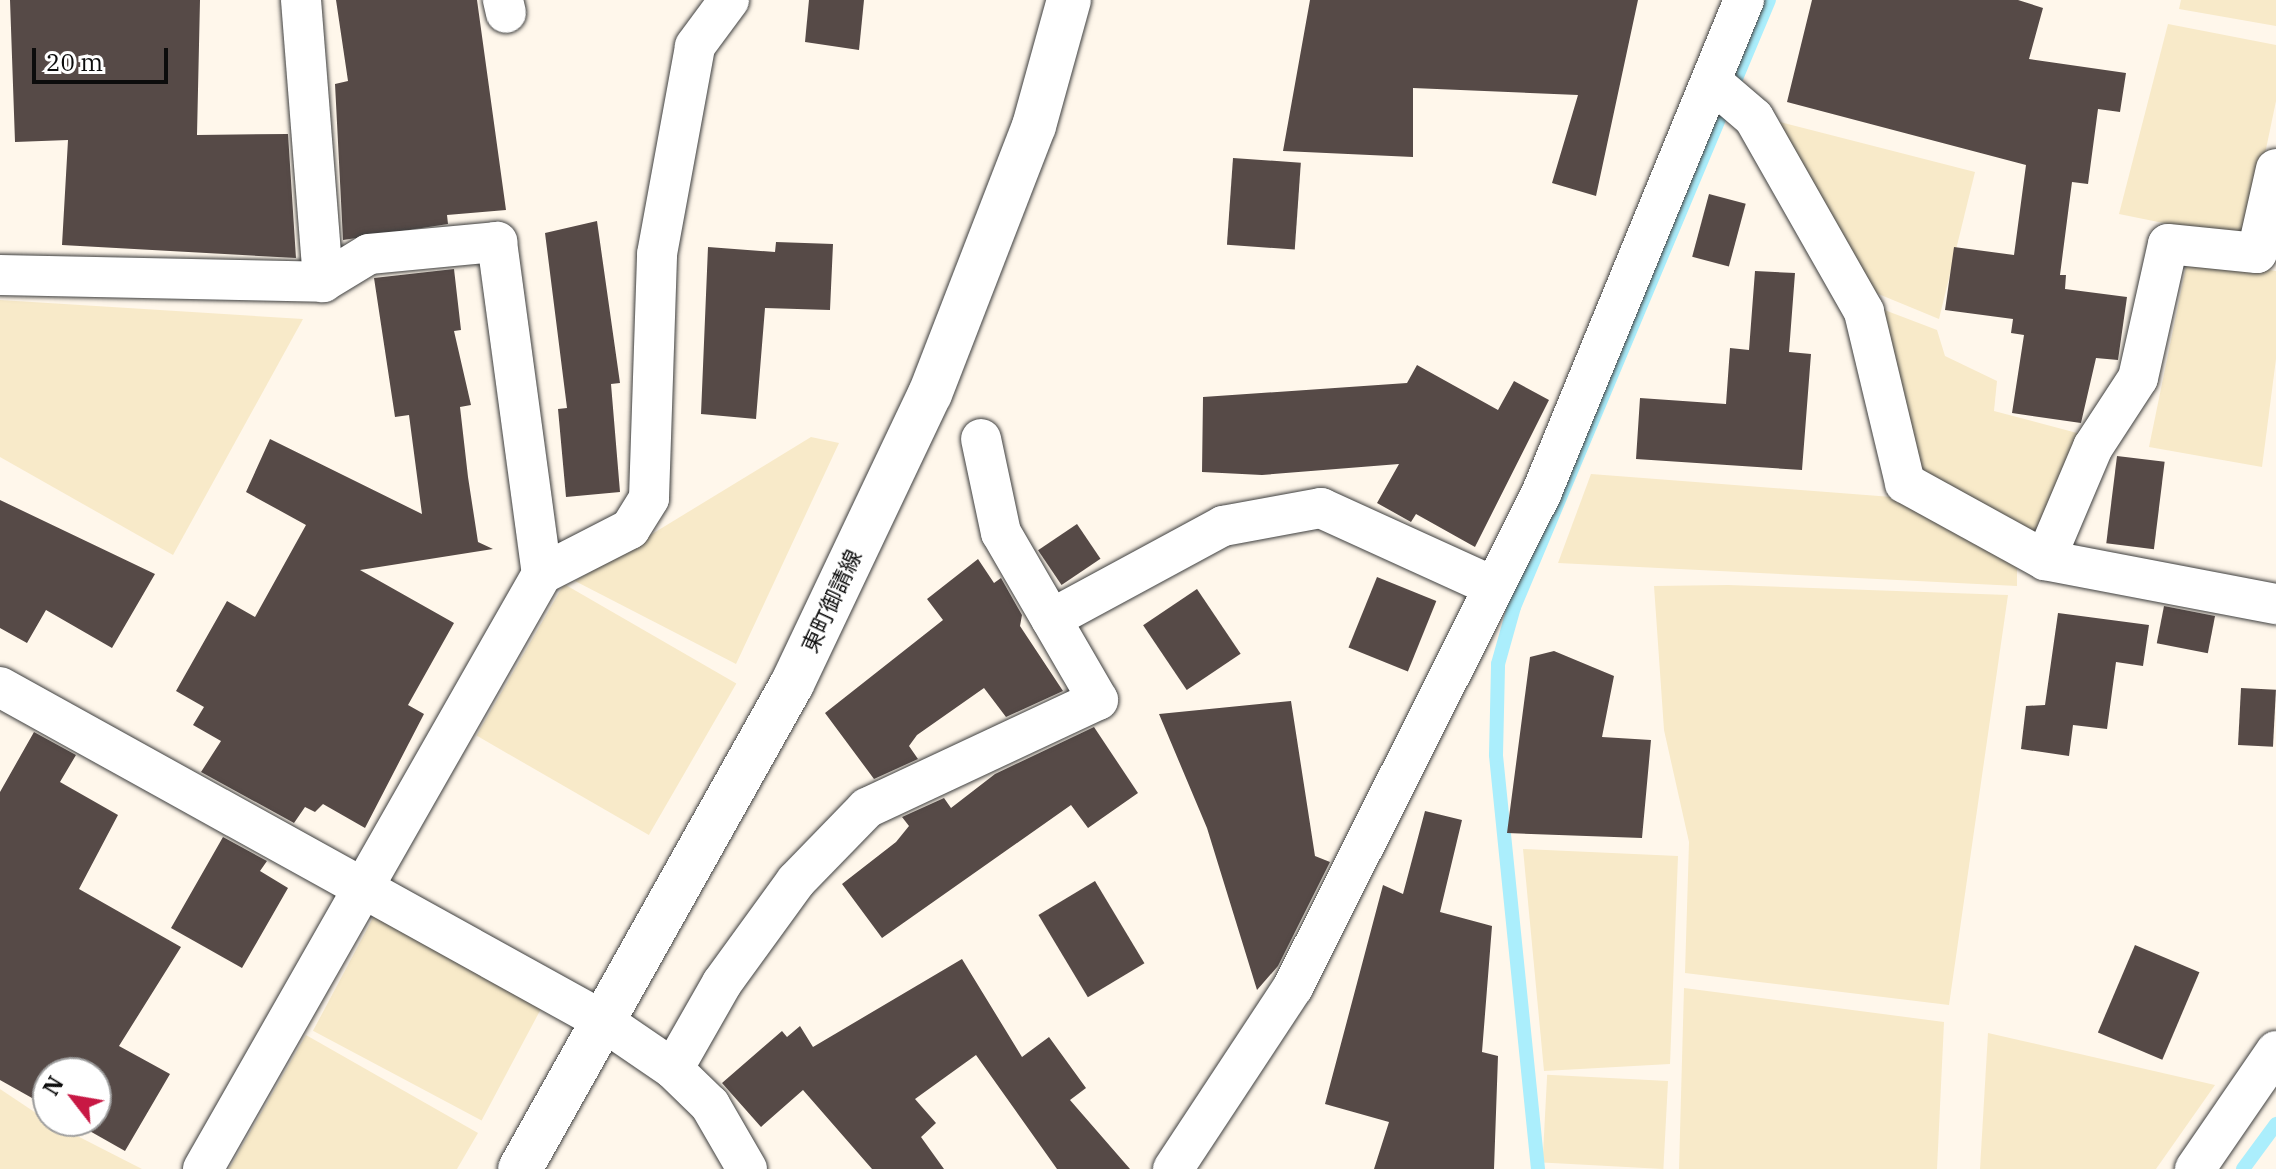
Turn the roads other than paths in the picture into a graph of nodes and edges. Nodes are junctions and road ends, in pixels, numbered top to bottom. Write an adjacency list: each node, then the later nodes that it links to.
1 (301, 0): 8 (street)
2 (729, 0): 11 (street)
3 (1069, 0): 17 (street, 東町御請線)
4 (1744, 0): 5 (street)
5 (1712, 82): 10 (street); 12 (street)
6 (2276, 169): 10 (street)
7 (0, 275): 8 (street)
8 (323, 282): 11 (street)
9 (981, 439): 14 (street)
10 (2045, 560): 13 (street)
11 (542, 574): 16 (street)
12 (1494, 587): 14 (street); 23 (street)
13 (2276, 604)
14 (1051, 619): 19 (street)
15 (0, 687): 16 (street)
16 (362, 889): 17 (street); 20 (street)
17 (603, 1021): 19 (street); 21 (street, 東町御請線)
18 (2276, 1051): 24 (street)
19 (673, 1069): 22 (street)
20 (203, 1169)
21 (520, 1169)
22 (746, 1169)
23 (1173, 1169)
24 (2195, 1169)

